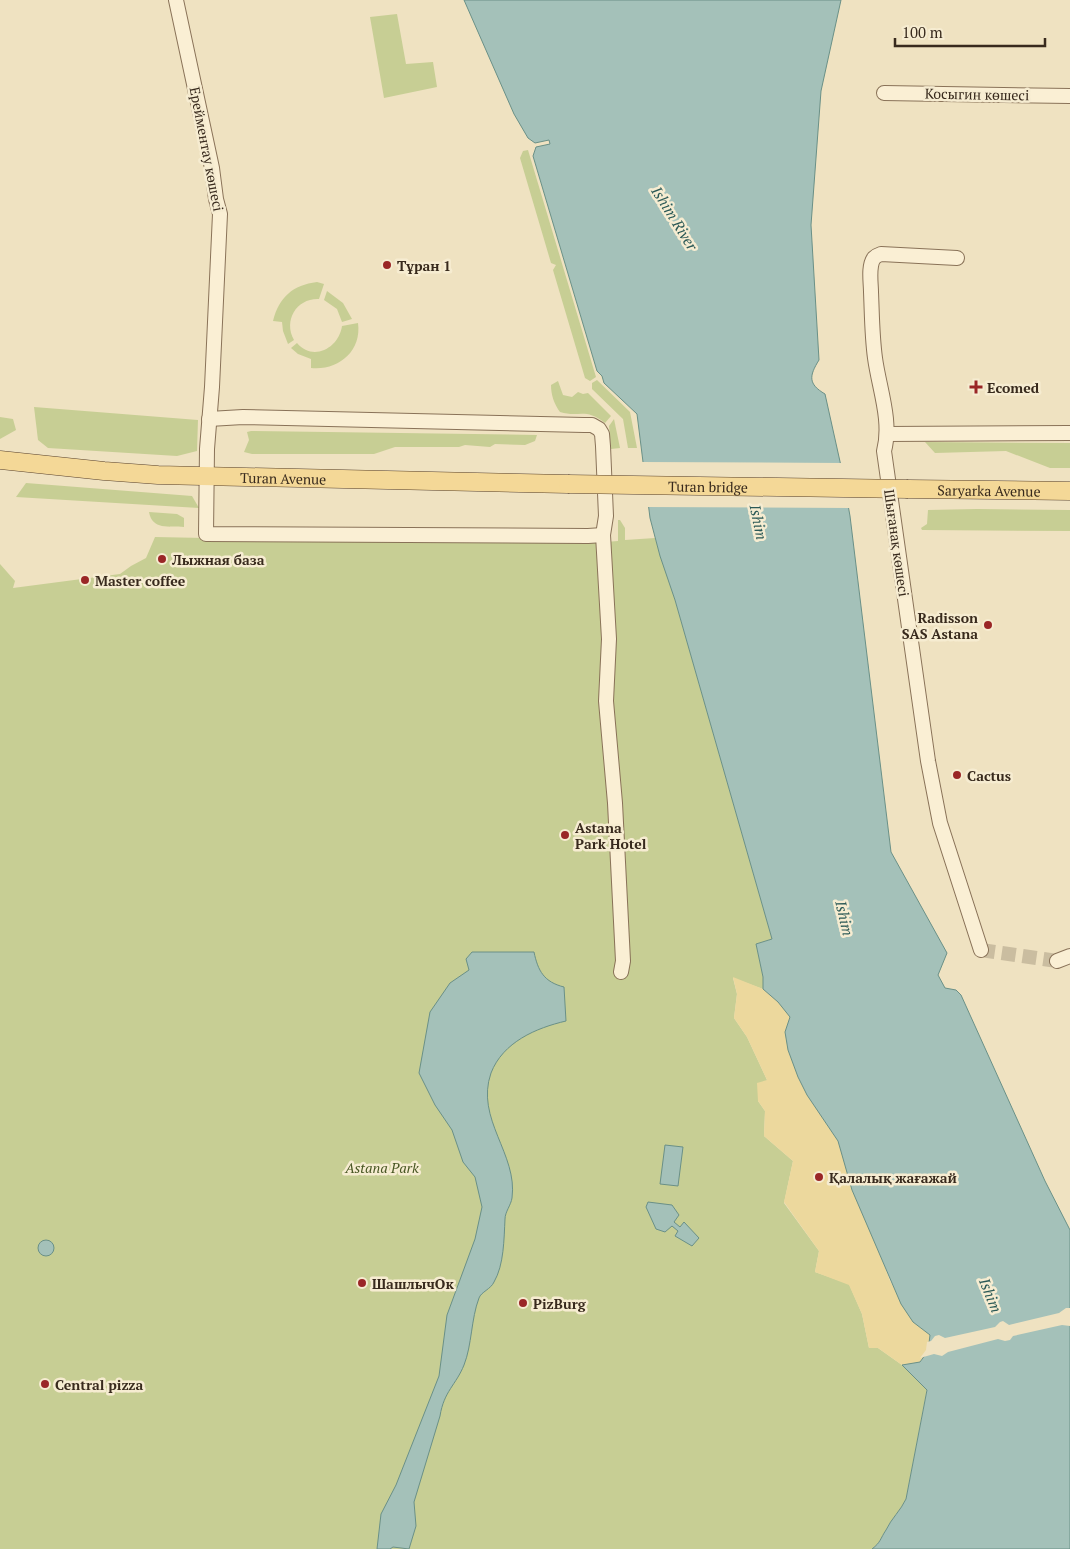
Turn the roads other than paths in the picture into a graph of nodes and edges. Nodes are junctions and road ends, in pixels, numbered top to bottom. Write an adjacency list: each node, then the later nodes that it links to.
1 (176, 0): 5 (street, Ерейментау көшесі)
2 (884, 93): 3 (street, Косыгин көшесі)
3 (1070, 96)
4 (957, 258): 7 (street, Шығанақ көшесі)
5 (209, 419): 9 (street, Ерейментау көшесі); 13 (street)
6 (1070, 433): 7 (street)
7 (886, 434): 14 (street, Шығанақ көшесі)
8 (0, 460): 9 (main road, Turan Avenue)
9 (207, 474): 10 (main road, Turan Avenue); 13 (street, Ерейментау көшесі)
10 (568, 484): 11 (main road, Turan bridge, bridge)
11 (908, 489): 12 (main road, Saryarka Avenue)
12 (1070, 491)
13 (603, 535): 15 (street)
14 (981, 950)
15 (621, 972)

